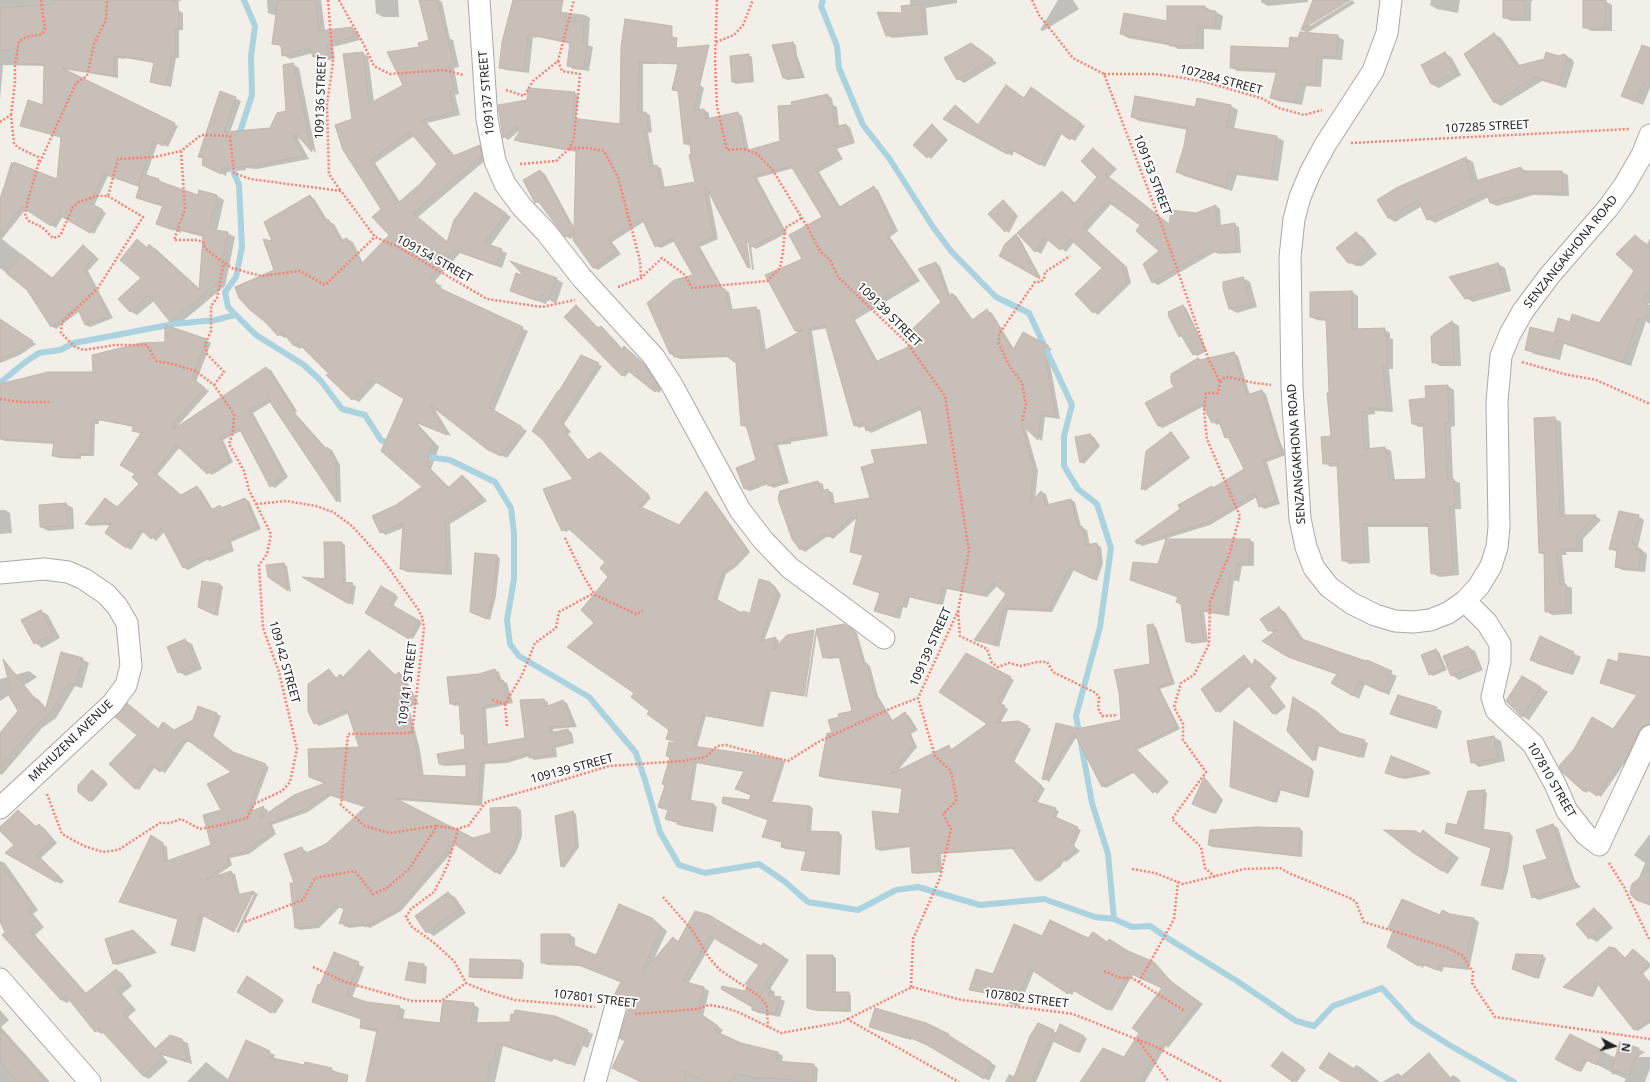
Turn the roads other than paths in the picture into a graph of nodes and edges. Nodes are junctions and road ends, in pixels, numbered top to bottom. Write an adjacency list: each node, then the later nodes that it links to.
1 (479, 0): 6 (street, 109137 STREET)
2 (1391, 0): 5 (street, SENZANGAKHONA ROAD)
3 (1642, 132): 5 (street, SENZANGAKHONA ROAD)
4 (0, 573): 8 (street, MKHUZENI AVENUE)
5 (1465, 601): 7 (street, 107810 STREET)
6 (884, 638)
7 (1650, 736)
8 (0, 808)
9 (0, 979): 11 (street)
10 (616, 1009): 12 (street)
11 (90, 1082)
12 (594, 1082)

